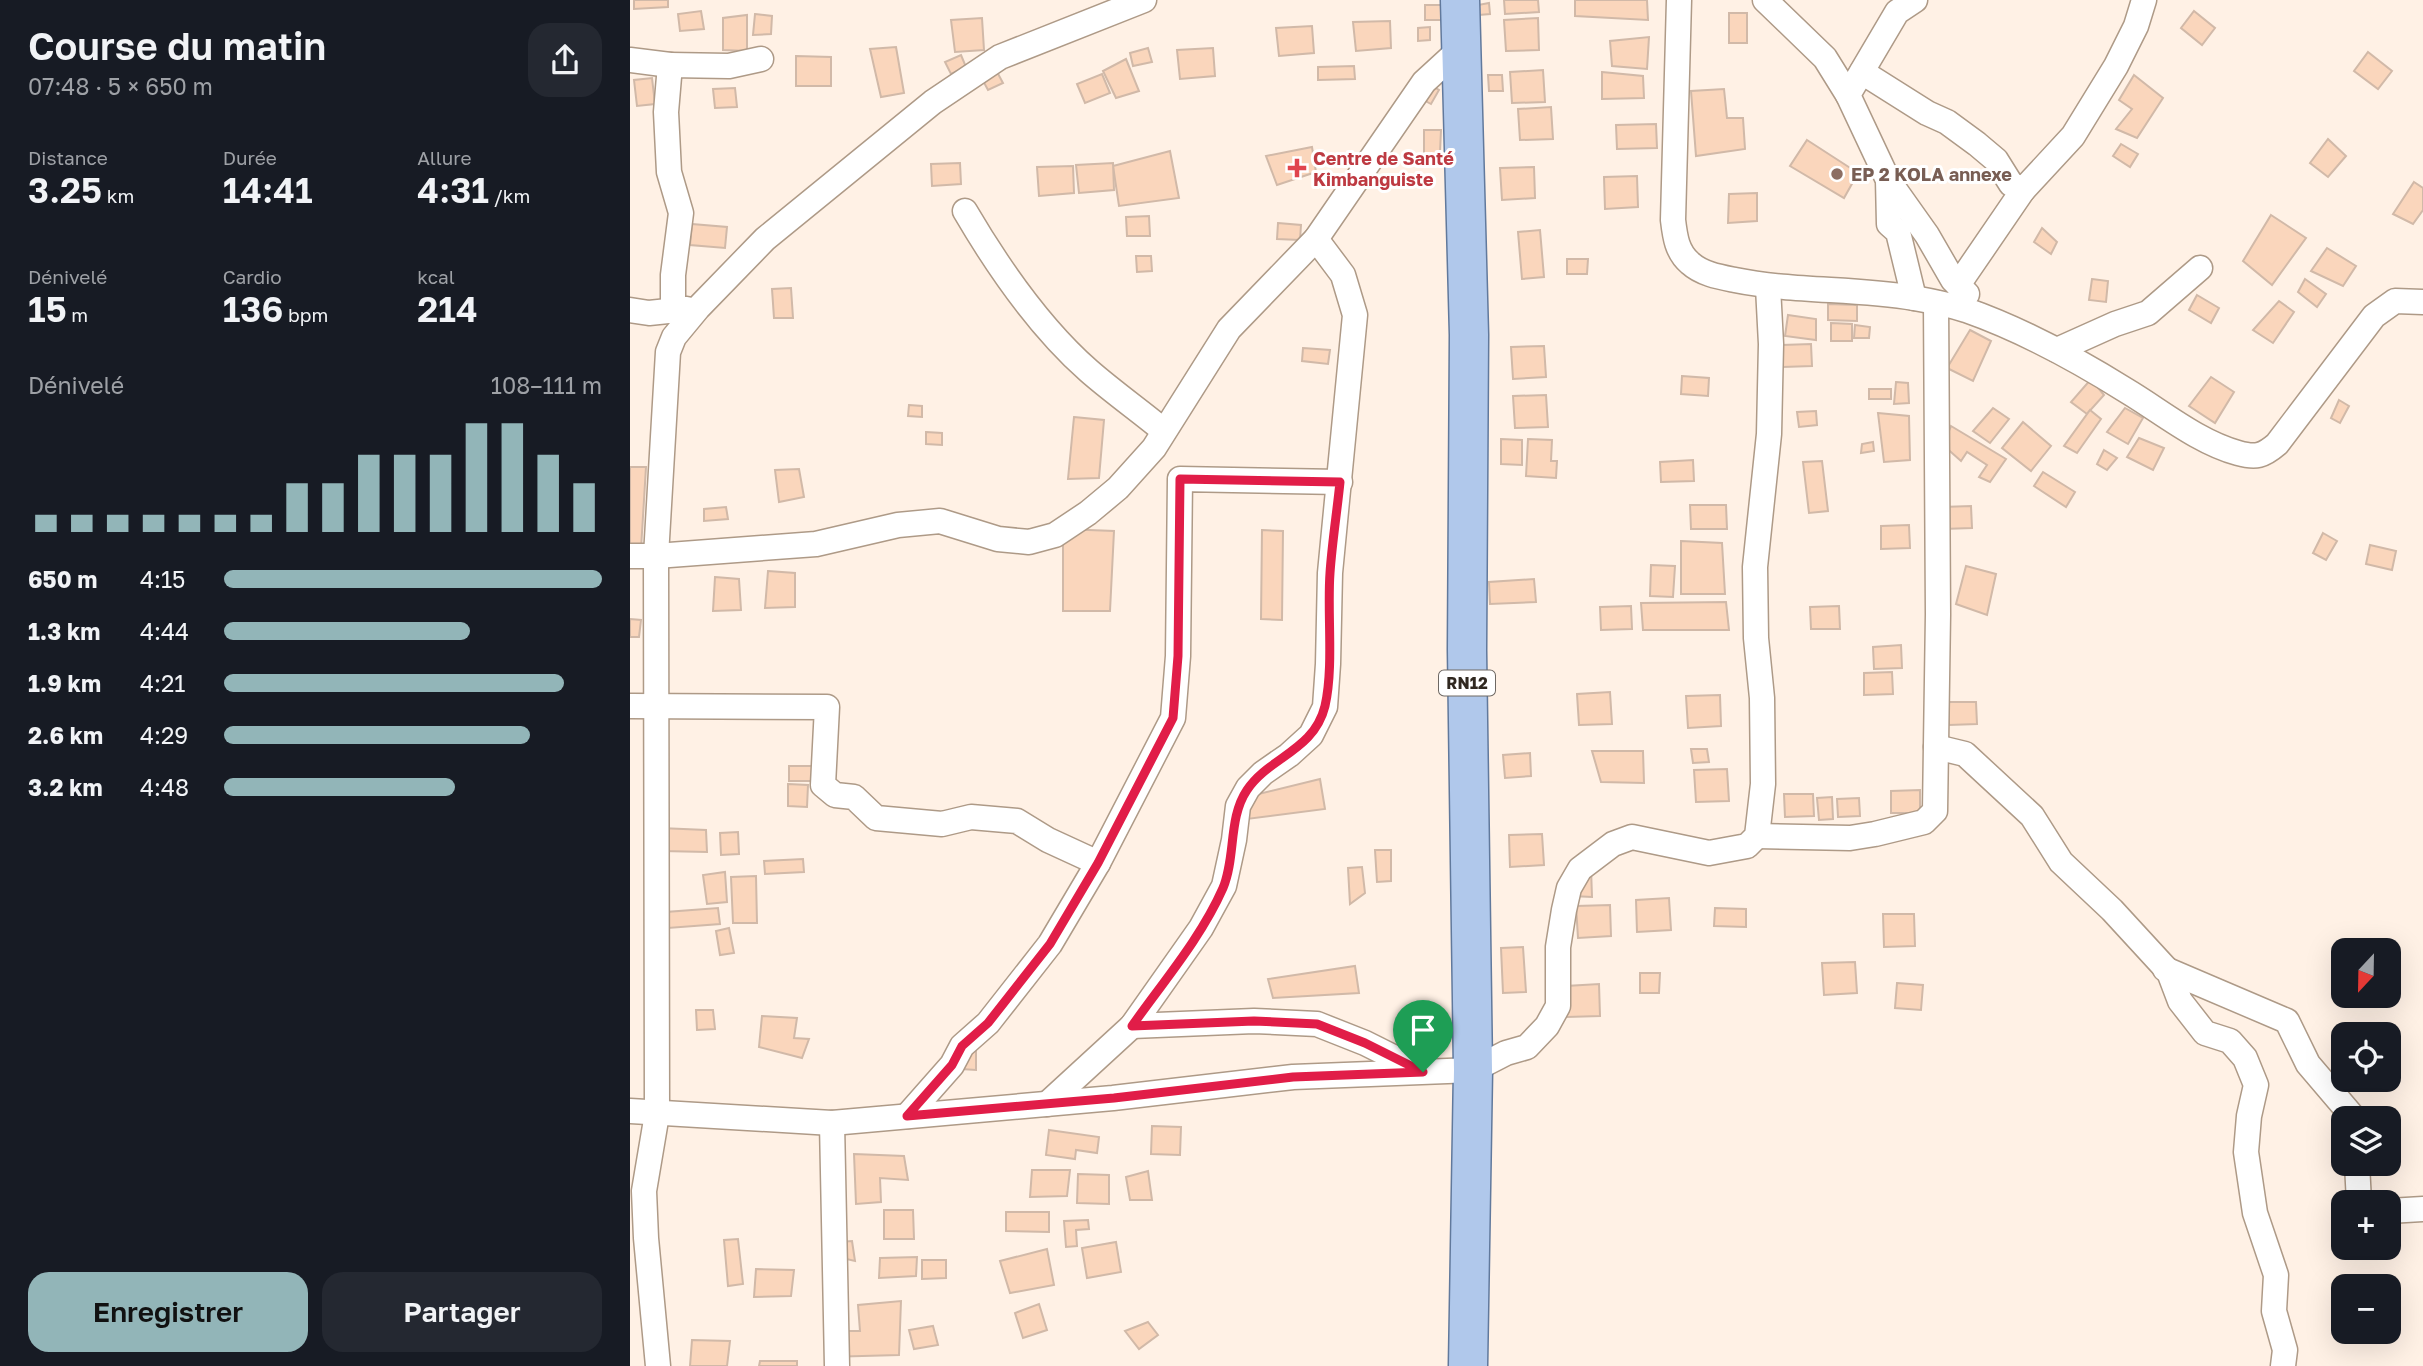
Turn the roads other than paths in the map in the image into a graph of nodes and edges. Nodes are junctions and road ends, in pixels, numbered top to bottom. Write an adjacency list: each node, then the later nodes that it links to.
1 (1144, 0): 22 (street)
2 (1460, 0): 7 (main road, RN12)
3 (1679, 0): 19 (street)
4 (1765, 0): 12 (street)
5 (1915, 0): 11 (street)
6 (2144, 0): 14 (street)
7 (1460, 48): 16 (street); 38 (main road, RN12)
8 (761, 59): 10 (street)
9 (630, 60): 10 (street)
10 (670, 65): 24 (street)
11 (1862, 72): 12 (street); 14 (street)
12 (1848, 95): 13 (street)
13 (1888, 180): 18 (street); 20 (street)
14 (2023, 190): 18 (street)
15 (965, 211): 27 (street)
16 (1316, 239): 27 (street); 28 (street)
17 (2200, 268): 26 (street)
18 (1958, 285): 25 (street)
19 (1768, 287): 20 (street); 34 (street)
20 (1925, 300): 25 (street); 33 (street)
21 (2423, 302): 26 (street)
22 (698, 307): 24 (street); 30 (street)
23 (630, 310): 24 (street)
24 (673, 311)
25 (1994, 321): 26 (street)
26 (2057, 350)
27 (1164, 431): 30 (street)
28 (1340, 482): 35 (street); 37 (street)
29 (630, 556): 30 (street)
30 (656, 556): 32 (street)
31 (630, 706): 32 (street)
32 (656, 706): 35 (street); 43 (street)
33 (1936, 747): 34 (street); 36 (street)
34 (1757, 836): 38 (street)
35 (1098, 863): 44 (street)
36 (2165, 969): 41 (street); 51 (street)
37 (1132, 1026): 39 (street); 40 (street)
38 (1473, 1070): 39 (street); 48 (main road, RN12)
39 (1423, 1072): 40 (street)
40 (1047, 1104): 44 (street)
41 (2344, 1106)
42 (630, 1111): 43 (street)
43 (657, 1114): 45 (street); 49 (street)
44 (907, 1116): 45 (street)
45 (832, 1123): 50 (street)
46 (2423, 1209): 47 (street)
47 (2401, 1210)
48 (1469, 1365)
49 (658, 1366)
50 (837, 1366)
51 (2283, 1366)

